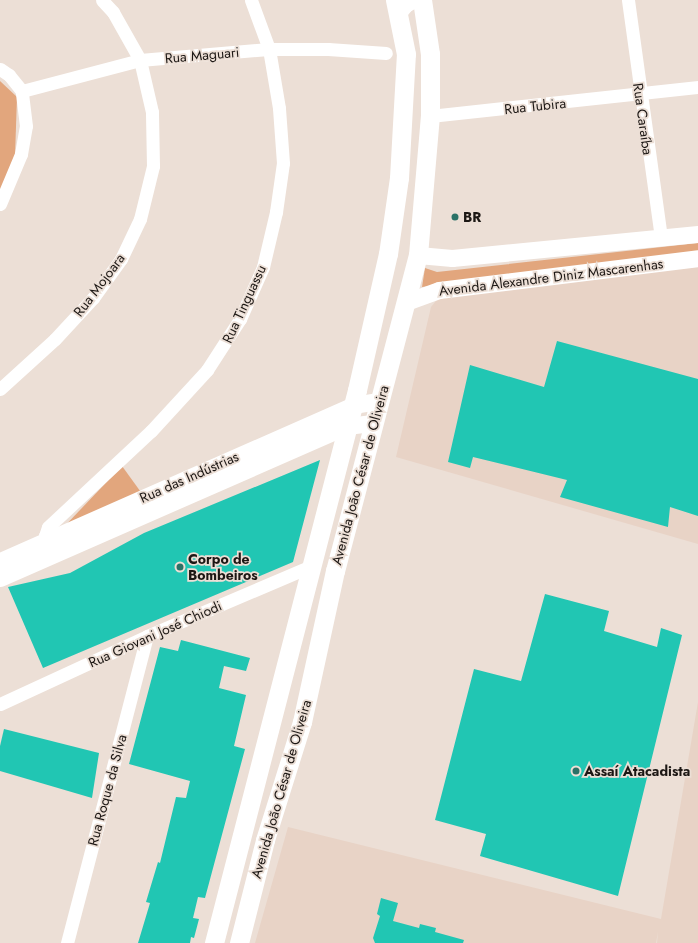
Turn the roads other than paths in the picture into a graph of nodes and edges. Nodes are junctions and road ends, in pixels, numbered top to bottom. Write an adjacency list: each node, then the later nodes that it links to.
1 (102, 0): 9 (street, Rua Mojoara)
2 (251, 0): 7 (street, Rua Tinguassu)
3 (416, 0): 6 (street)
4 (422, 0): 14 (main road, Avenida João César de Oliveira)
5 (628, 0): 13 (street, Rua Caraíba)
6 (396, 8): 23 (main road, Avenida João César de Oliveira)
7 (269, 49): 8 (street, Rua Maguari); 9 (street, Rua Maguari); 26 (street, Rua Tinguassu)
8 (386, 53)
9 (140, 60): 12 (street, Rua Maguari); 21 (street, Rua Mojoara)
10 (0, 69): 12 (street)
11 (698, 87): 13 (street, Rua Tubira)
12 (22, 91): 15 (street)
13 (640, 95): 14 (street, Rua Tubira); 17 (street, Rua Caraíba)
14 (430, 116): 18 (main road, Avenida João César de Oliveira)
15 (0, 204)
16 (698, 234): 17 (street, Avenida Alexandre Diniz Mascarenhas)
17 (661, 238): 18 (street, Avenida Alexandre Diniz Mascarenhas)
18 (418, 255): 20 (main road, Avenida João César de Oliveira)
19 (698, 258): 20 (street, Avenida Alexandre Diniz Mascarenhas)
20 (406, 302): 22 (main road, Avenida João César de Oliveira)
21 (0, 389)
22 (379, 402): 23 (street, Rua das Indústrias); 24 (main road, Avenida João César de Oliveira)
23 (353, 405): 25 (main road, Avenida João César de Oliveira); 26 (street, Rua das Indústrias)
24 (372, 423): 25 (street, Rua das Indústrias); 34 (main road, Avenida João César de Oliveira)
25 (347, 426): 26 (street, Rua das Indústrias); 28 (main road, Avenida João César de Oliveira)
26 (49, 548): 27 (street, Rua das Indústrias); 29 (street, Rua das Indústrias)
27 (0, 561)
28 (311, 566): 30 (street, Rua Giovani José Chiodi); 33 (main road, Avenida João César de Oliveira)
29 (0, 578)
30 (147, 636): 31 (street, Rua Giovani José Chiodi); 32 (street, Rua Roque da Silva)
31 (0, 704)
32 (67, 943)
33 (214, 943)
34 (238, 943)

